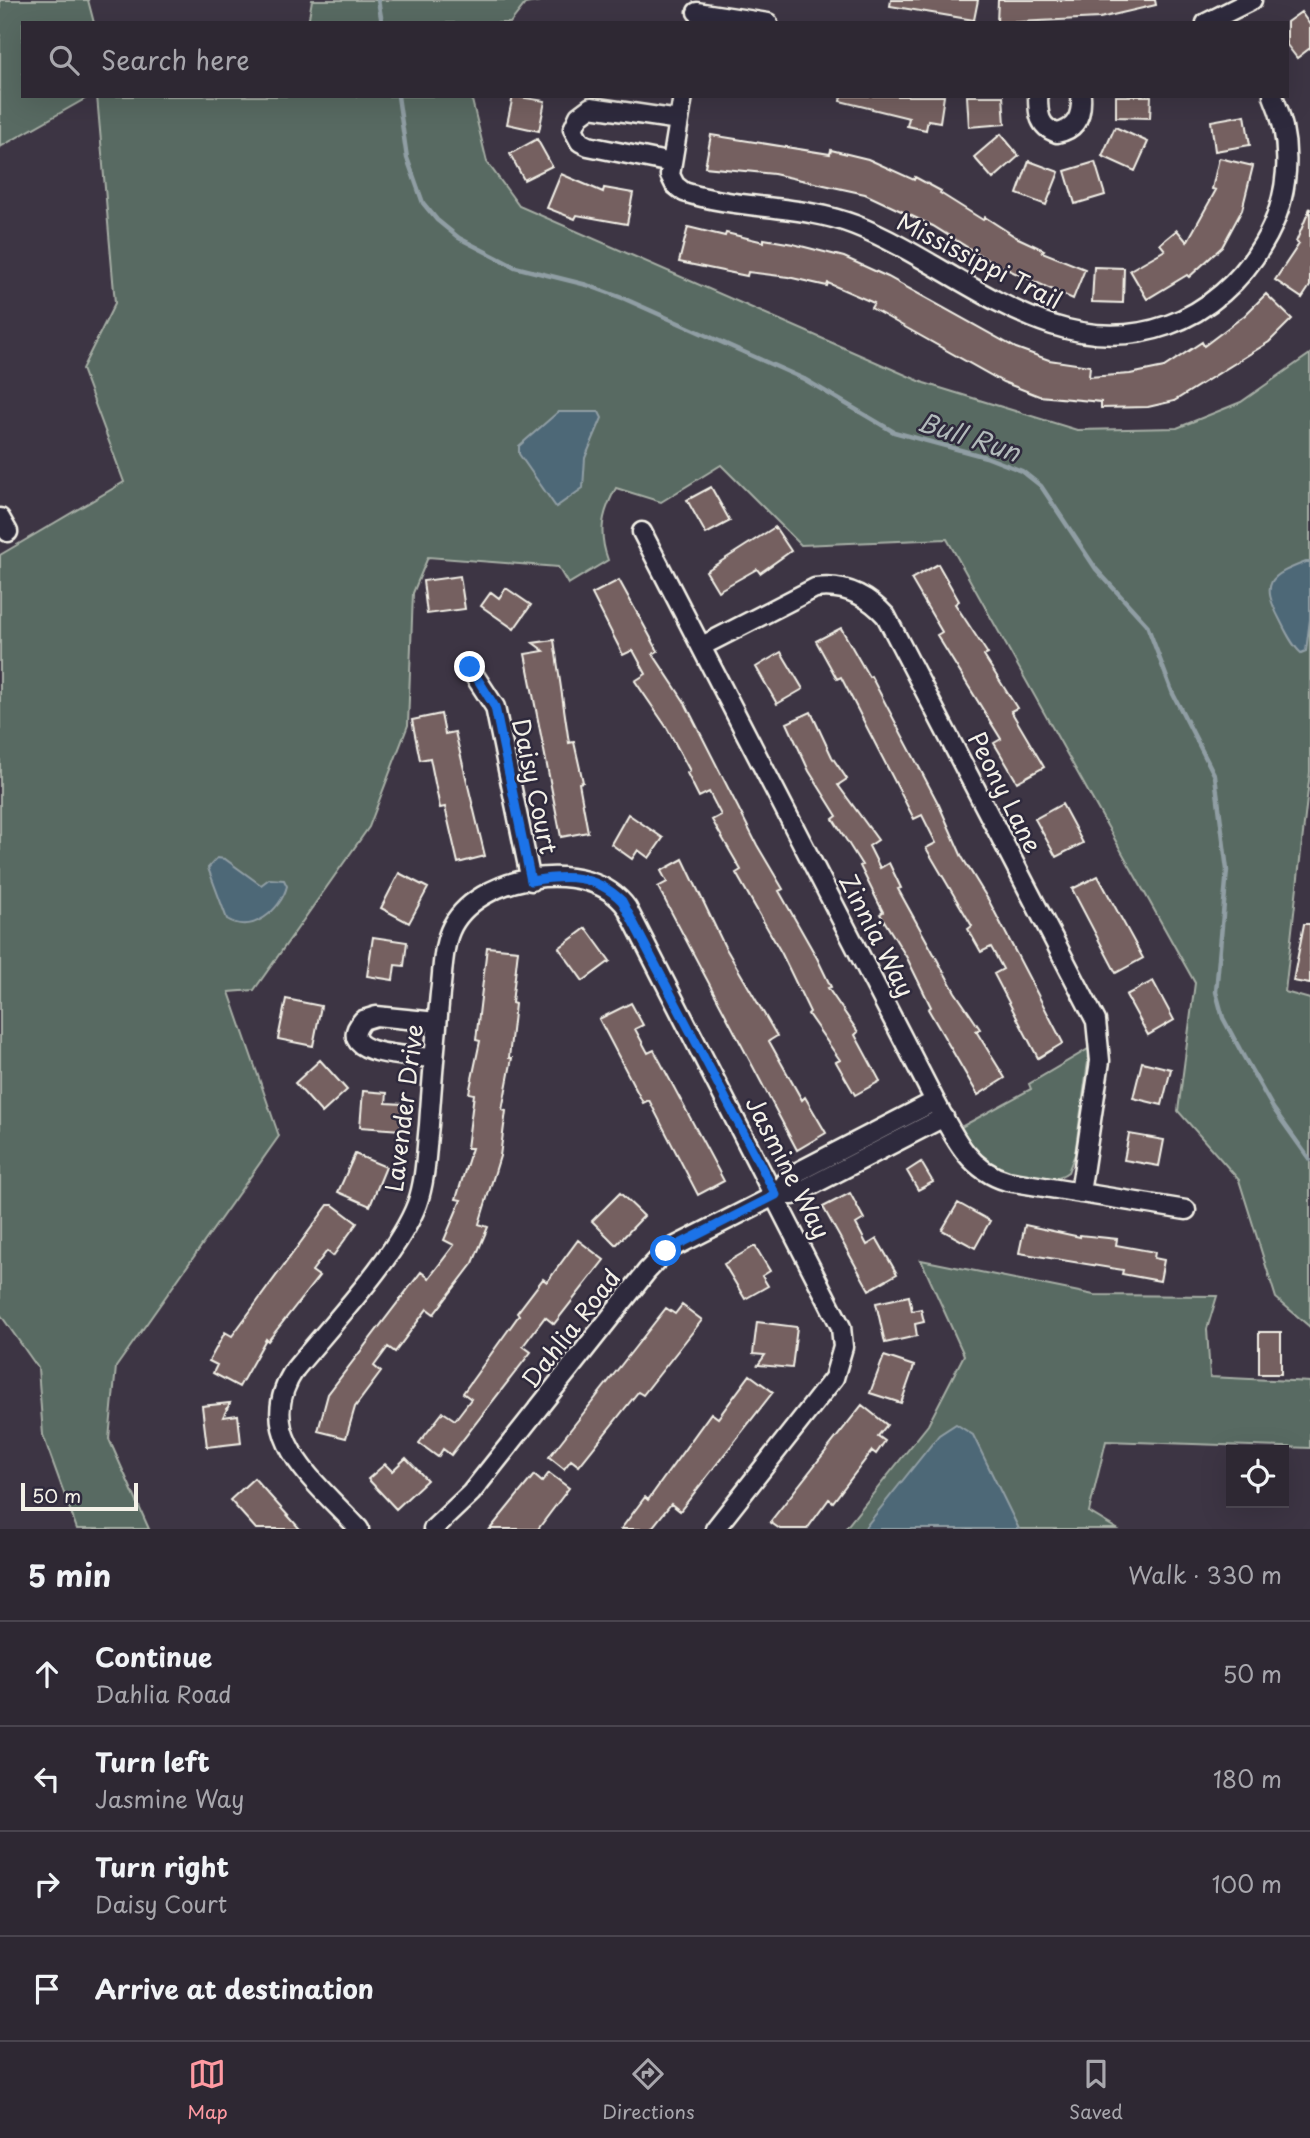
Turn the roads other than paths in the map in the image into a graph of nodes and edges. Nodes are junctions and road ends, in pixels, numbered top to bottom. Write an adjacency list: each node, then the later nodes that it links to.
1 (1252, 0): 3 (street)
2 (697, 11): 4 (street)
3 (1233, 11): 5 (street)
4 (756, 21)
5 (1210, 21)
6 (683, 98): 10 (street)
7 (1038, 98): 8 (street)
8 (1081, 98)
9 (1274, 98): 11 (street, Mississippi Trail)
10 (679, 120): 11 (street); 11 (street)
11 (671, 169)
12 (642, 532): 13 (street, Zinnia Way)
13 (702, 646): 18 (street, Zinnia Way); 20 (street, Peony Lane)
14 (470, 667): 15 (street, Daisy Court)
15 (531, 881): 16 (street, Lavender Drive); 21 (street, Jasmine Way)
16 (438, 1022): 17 (street, Lavender Drive); 17 (street)
17 (435, 1058): 23 (street, Lavender Drive)
18 (935, 1101): 19 (street, Zinnia Way); 21 (street, Dahlia Road)
19 (944, 1117): 20 (street, Zinnia Way); 21 (street, Dahlia Road)
20 (1080, 1193): 22 (street, Zinnia Way)
21 (776, 1195): 24 (street, Dahlia Road); 25 (street, Jasmine Way)
22 (1186, 1210)
23 (359, 1529)
24 (433, 1529)
25 (715, 1529)

